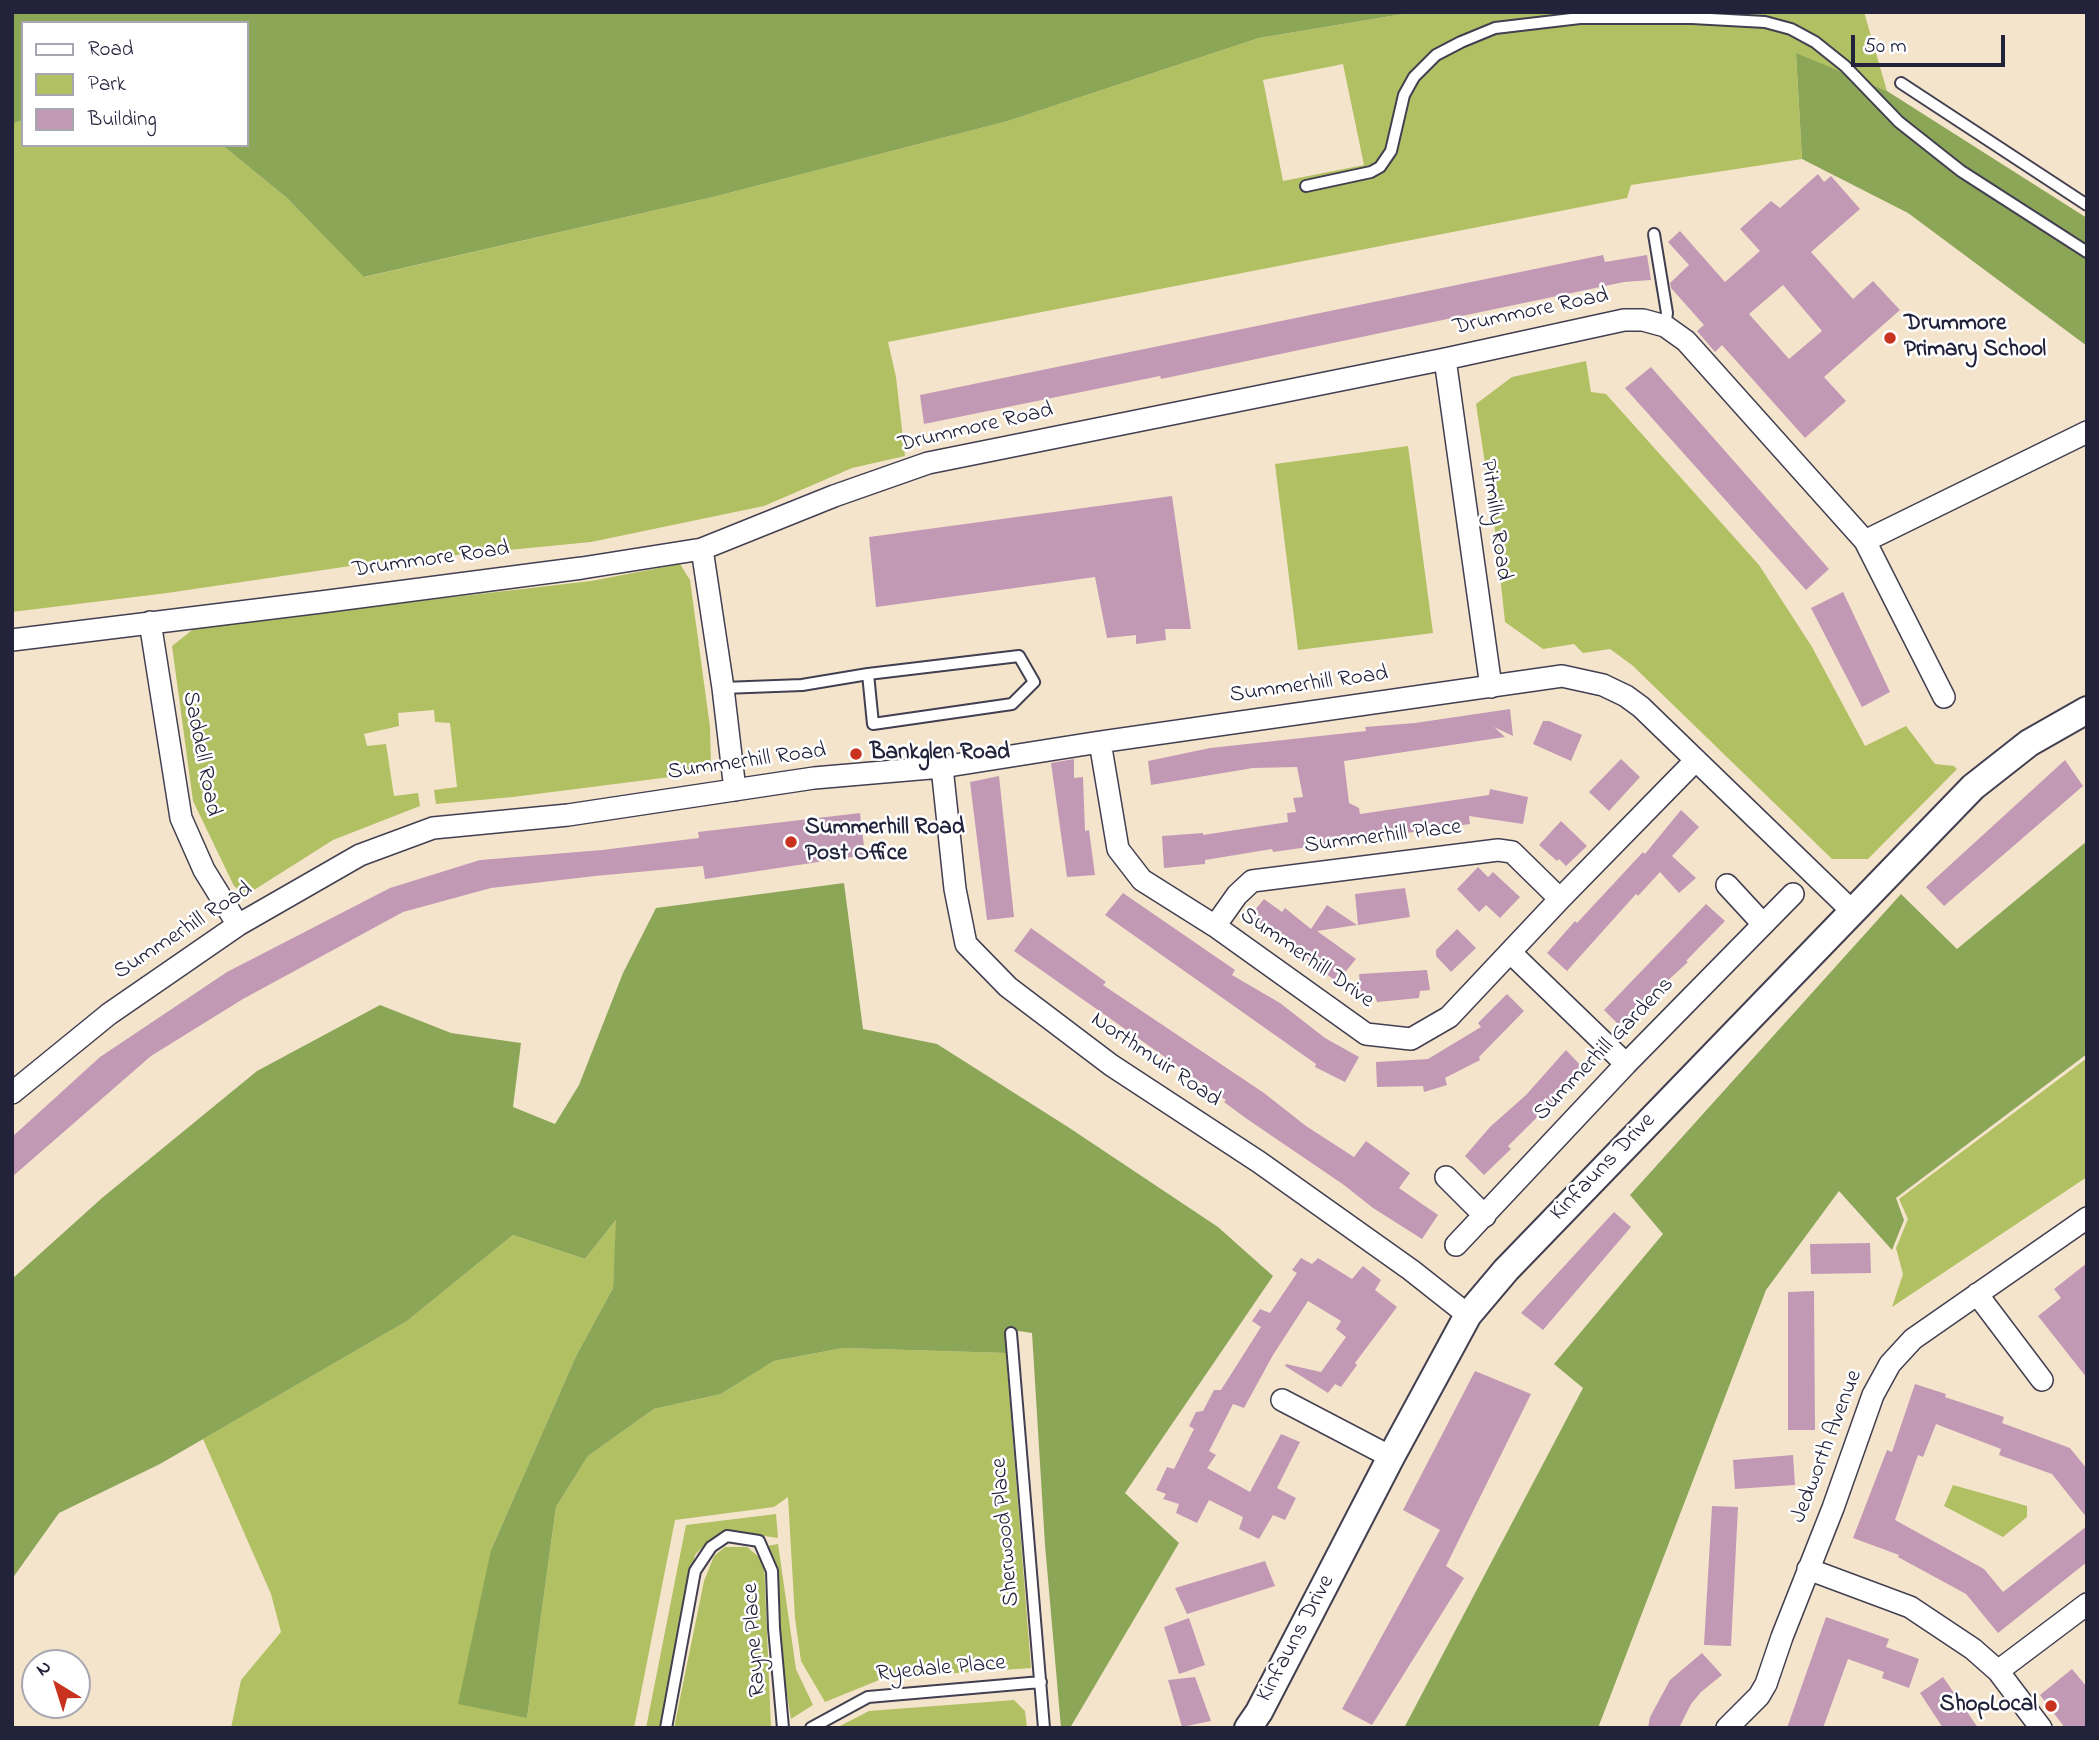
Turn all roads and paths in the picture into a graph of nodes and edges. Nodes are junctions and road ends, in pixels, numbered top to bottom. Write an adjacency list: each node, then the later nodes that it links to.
1 (1901, 83): 3 (lane)
2 (1306, 186): 5 (lane)
3 (2087, 205)
4 (1654, 234): 6 (lane)
5 (2087, 252)
6 (1665, 326): 7 (street, Drummore Road); 9 (street, Drummore Road)
7 (1445, 359): 10 (street, Drummore Road); 14 (street, Pitmilly Road)
8 (2087, 432): 9 (street)
9 (1865, 541): 16 (street, Drummore Road)
10 (702, 549): 11 (street, Drummore Road); 15 (street)
11 (150, 622): 12 (street, Drummore Road); 27 (street, Saddell Road)
12 (12, 639)
13 (868, 674): 13 (lane); 15 (lane)
14 (1491, 687): 18 (street, Summerhill Road); 19 (street, Summerhill Road)
15 (723, 688): 21 (street)
16 (1944, 697)
17 (2087, 710): 25 (street, Kinfauns Drive)
18 (1100, 742): 20 (street, Summerhill Road); 28 (street, Summerhill Drive)
19 (1696, 760): 24 (street, Summerhill Drive); 25 (street, Summerhill Road)
20 (942, 767): 21 (street, Summerhill Road); 37 (street, Northmuir Road)
21 (735, 790): 27 (street, Summerhill Road)
22 (1727, 884): 26 (street)
23 (1793, 894): 26 (street, Summerhill Gardens)
24 (1560, 899): 28 (street, Summerhill Place); 29 (street, Summerhill Drive)
25 (1852, 911): 37 (street, Kinfauns Drive)
26 (1763, 924): 30 (street, Summerhill Gardens)
27 (238, 925): 31 (street, Summerhill Road)
28 (1215, 926): 29 (street, Summerhill Drive)
29 (1511, 953): 30 (street)
30 (1626, 1064): 33 (street, Summerhill Gardens)
31 (12, 1093)
32 (1446, 1177): 33 (street)
33 (1485, 1216): 35 (street, Summerhill Gardens)
34 (2087, 1218): 36 (street, Jedworth Avenue)
35 (1456, 1245)
36 (1977, 1294): 39 (street); 42 (street, Jedworth Avenue)
37 (1468, 1315): 41 (street, Kinfauns Drive)
38 (1011, 1333): 45 (lane, Sherwood Place)
39 (2042, 1380)
40 (1282, 1400): 41 (street)
41 (1391, 1457): 51 (street, Kinfauns Drive)
42 (1808, 1569): 44 (street); 52 (street, Jedworth Avenue)
43 (2085, 1610): 44 (street)
44 (1998, 1671): 46 (street)
45 (1041, 1682): 49 (lane, Ryedale Place); 50 (lane, Sherwood Place)
46 (2040, 1727)
47 (666, 1728): 48 (lane, Rayne Place)
48 (783, 1728)
49 (811, 1728)
50 (1045, 1728)
51 (1248, 1728)
52 (1727, 1728)

